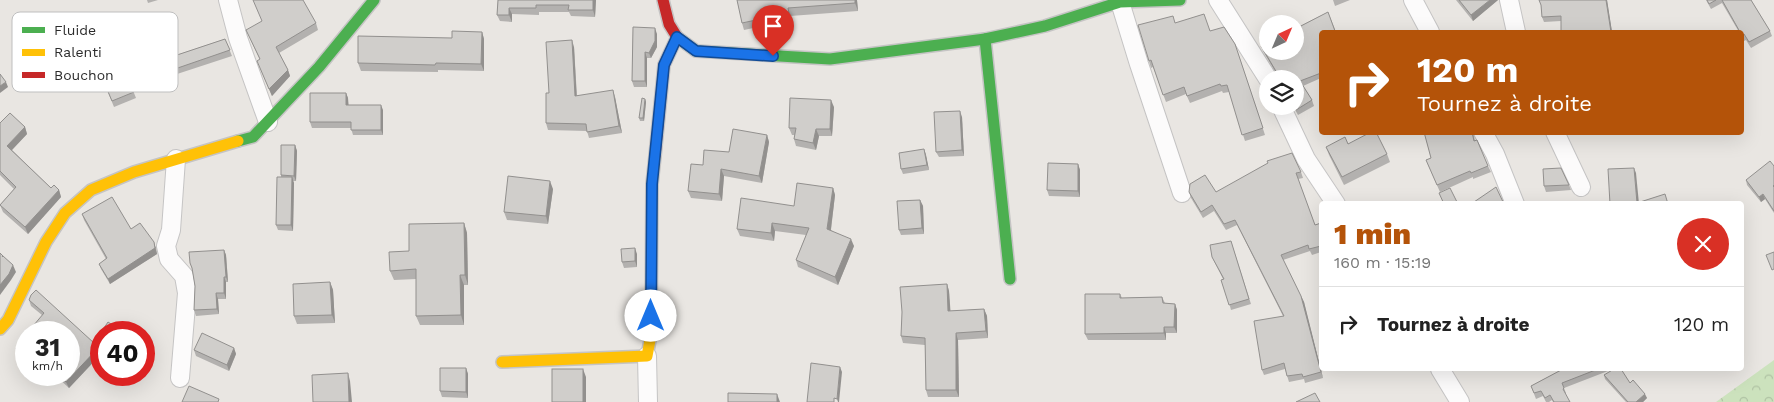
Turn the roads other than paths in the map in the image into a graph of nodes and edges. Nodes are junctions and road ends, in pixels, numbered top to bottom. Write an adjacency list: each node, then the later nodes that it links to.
1 (228, 0): 15 (street)
2 (374, 0): 15 (street)
3 (663, 0): 11 (street)
4 (1180, 0): 8 (street)
5 (1218, 0): 13 (street)
6 (1413, 0): 9 (street)
7 (1509, 0): 10 (street)
8 (1120, 2): 12 (street); 20 (street)
9 (1429, 30)
10 (1516, 30)
11 (677, 37): 12 (street); 25 (street)
12 (985, 39): 23 (street)
13 (1262, 70)
14 (1285, 115): 21 (street)
15 (268, 122): 18 (street)
16 (1485, 135): 22 (street)
17 (1556, 135): 19 (street)
18 (176, 159): 24 (street); 28 (street)
19 (1581, 187)
20 (1182, 193)
21 (1334, 201)
22 (1514, 201)
23 (1010, 279)
24 (0, 330)
25 (647, 356): 26 (street); 29 (street)
26 (502, 362)
27 (1441, 371): 30 (street)
28 (180, 378)
29 (648, 402)
30 (1460, 402)

